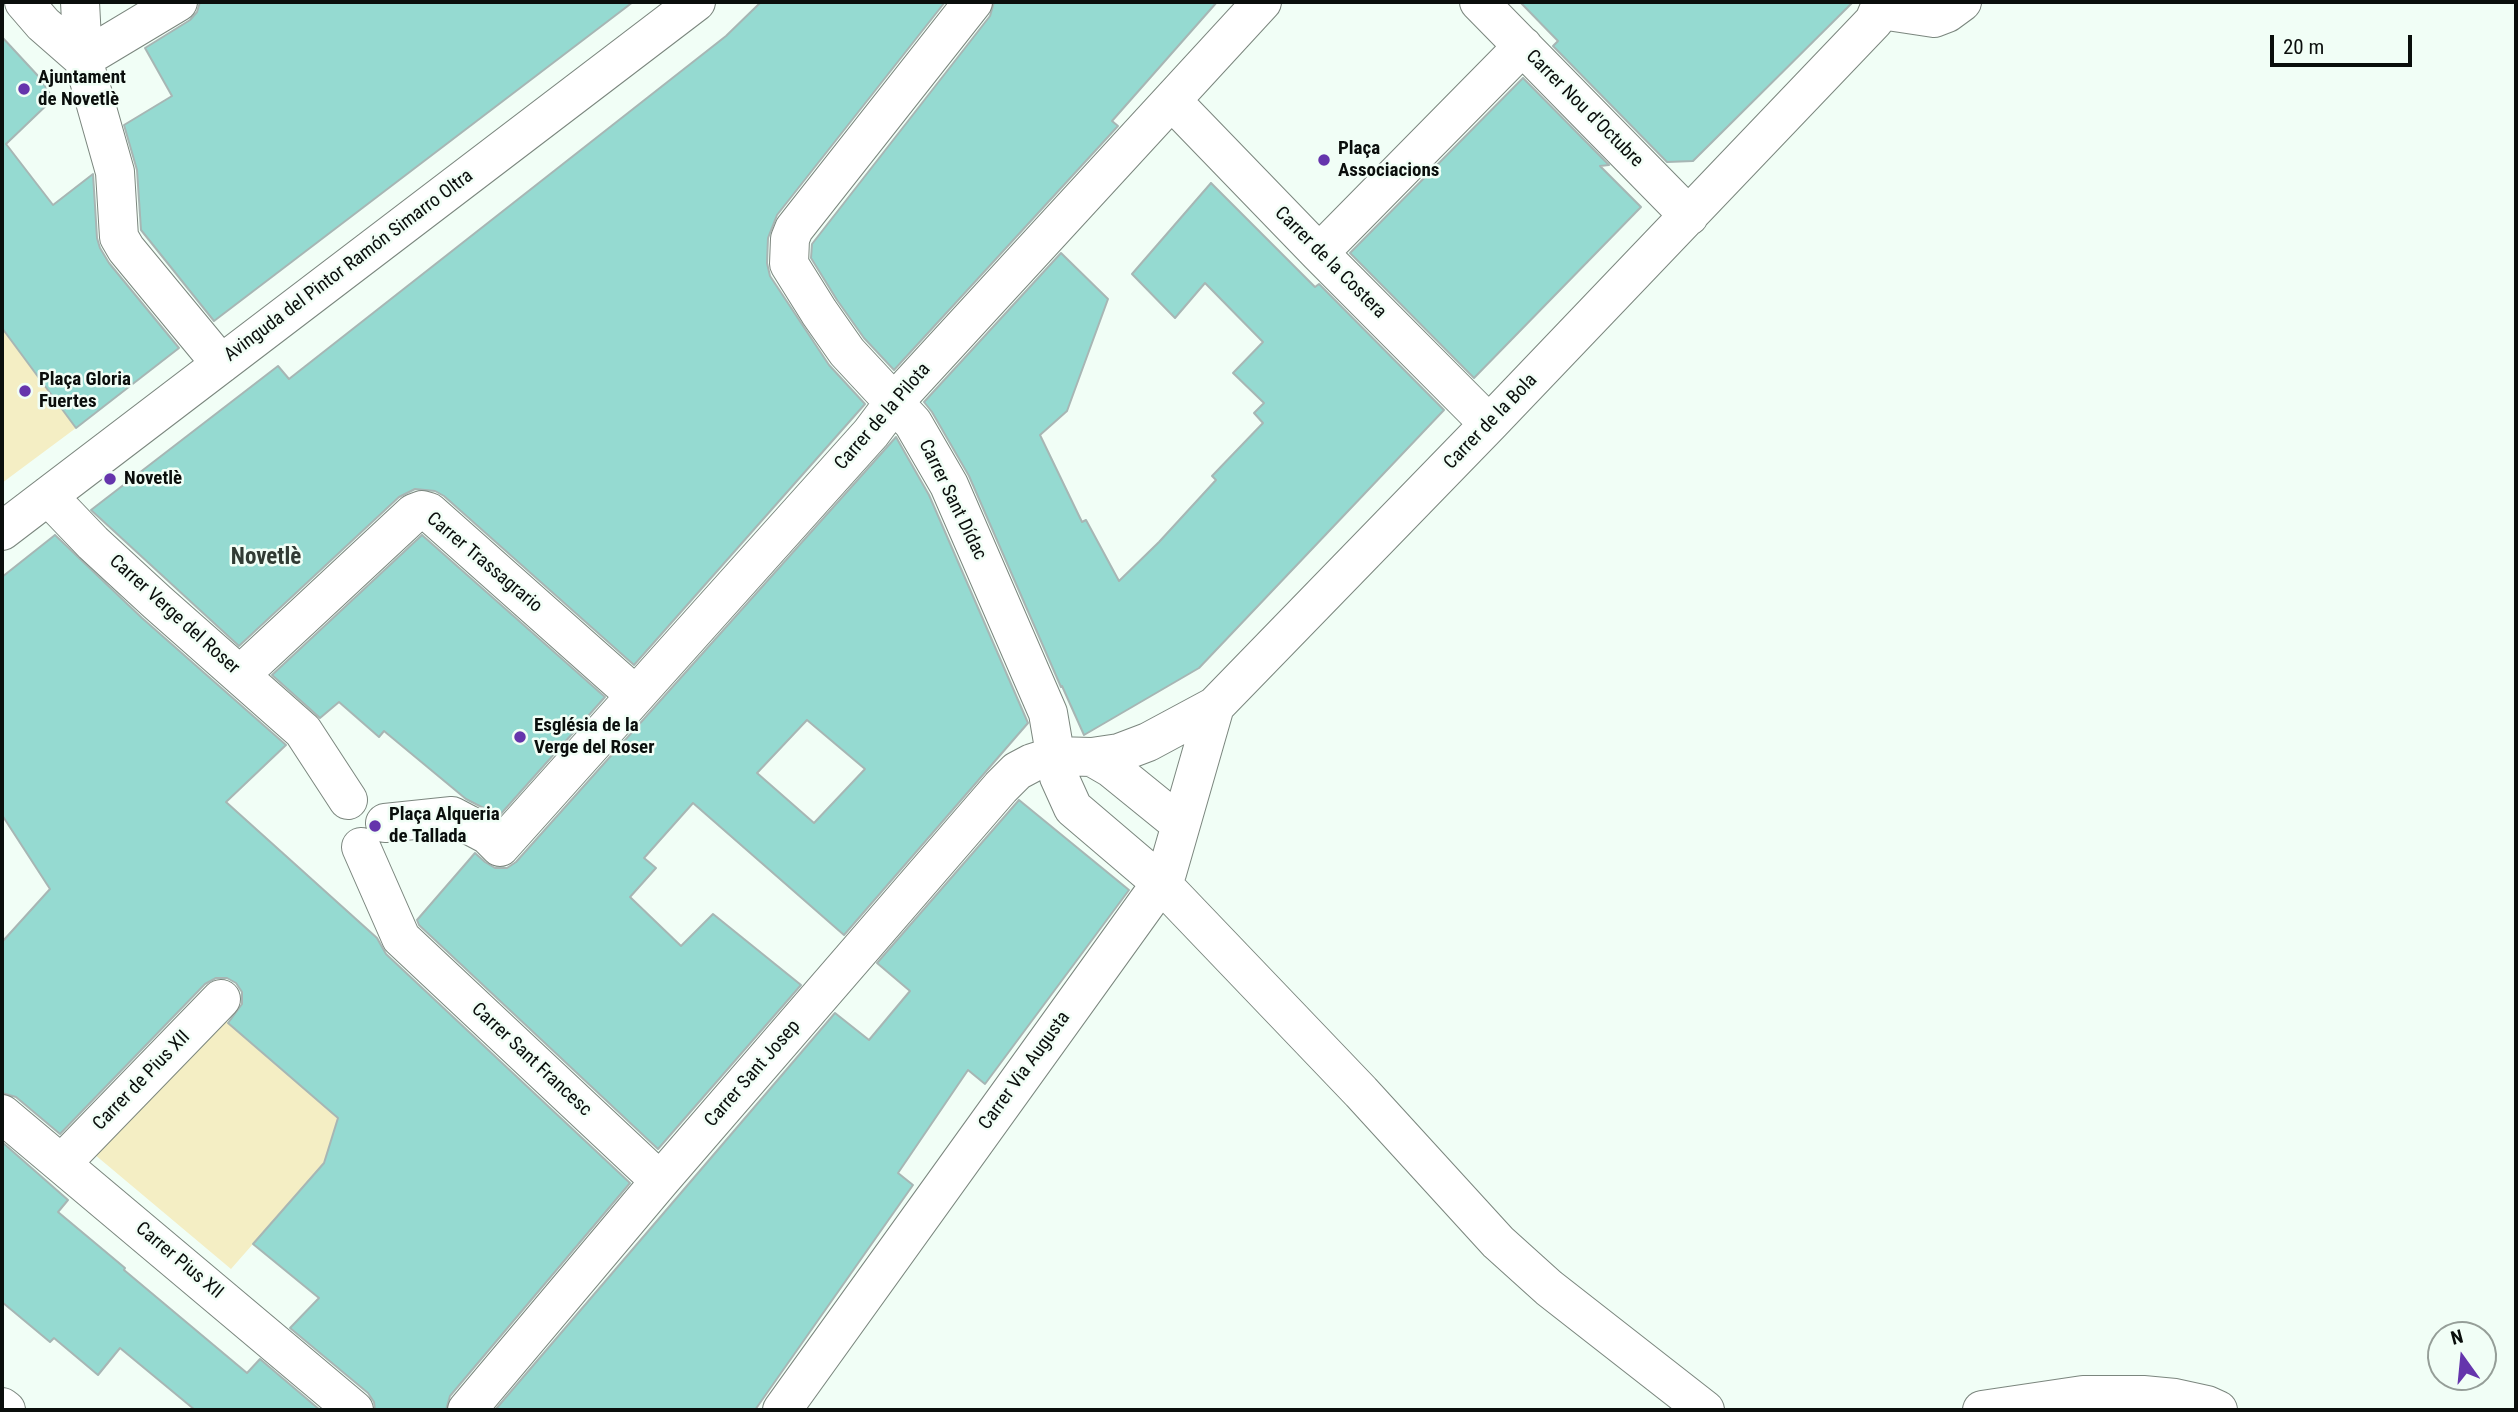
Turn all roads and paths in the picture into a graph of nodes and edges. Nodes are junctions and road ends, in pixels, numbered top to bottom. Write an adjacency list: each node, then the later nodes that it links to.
1 (24, 2): 11 (street)
2 (80, 2): 11 (street)
3 (178, 2): 11 (street)
4 (696, 2): 15 (street, Avinguda del Pintor Ramón Simarro Oltra)
5 (973, 2): 16 (street, Carrer Sant Dídac)
6 (1262, 2): 12 (street, Carrer de la Pilota)
7 (1479, 2): 10 (street, Carrer Nou d'Octubre)
8 (1962, 2): 9 (street)
9 (1882, 6): 13 (street, Carrer de la Bola)
10 (1523, 46): 13 (street, Carrer Nou d'Octubre); 14 (street)
11 (83, 59): 15 (street)
12 (1172, 101): 14 (street, Carrer de la Costera); 16 (street, Carrer de la Pilota)
13 (1689, 216): 17 (street, Carrer de la Bola)
14 (1319, 253): 17 (street, Carrer de la Costera)
15 (221, 364): 18 (street, Avinguda del Pintor Ramón Simarro Oltra)
16 (895, 401): 21 (street, Carrer de la Pilota); 23 (street, Carrer Sant Dídac)
17 (1489, 424): 22 (street, Carrer de la Bola)
18 (48, 496): 19 (street, Avinguda del Pintor Ramón Simarro Oltra); 20 (street, Carrer Verge del Roser)
19 (2, 531)
20 (240, 675): 21 (street, Carrer Trassagrario); 26 (street, Carrer Verge del Roser)
21 (635, 695): 26 (street, Carrer de la Pilota)
22 (1215, 706): 24 (street, Carrer de la Bola); 25 (street, Carrer Via Augusta)
23 (1054, 756): 24 (street, Carrer de la Bola); 27 (street, Carrer Sant Dídac); 31 (street, Carrer Sant Josep)
24 (1092, 757): 25 (street)
25 (1180, 824): 27 (street, Carrer Via Augusta)
26 (373, 835): 31 (street, Carrer Sant Francesc)
27 (1161, 883): 34 (street, Carrer Via Augusta); 35 (street, Carrer Sant Dídac)
28 (221, 999): 30 (street, Carrer de Pius XII)
29 (2, 1114): 30 (street, Carrer Pius XII)
30 (62, 1163): 32 (street, Carrer Pius XII)
31 (660, 1181): 33 (street, Carrer Sant Josep)
32 (355, 1410)
33 (467, 1410)
34 (782, 1410)
35 (1705, 1410)
36 (1982, 1410): 37 (street)
37 (2218, 1410)

